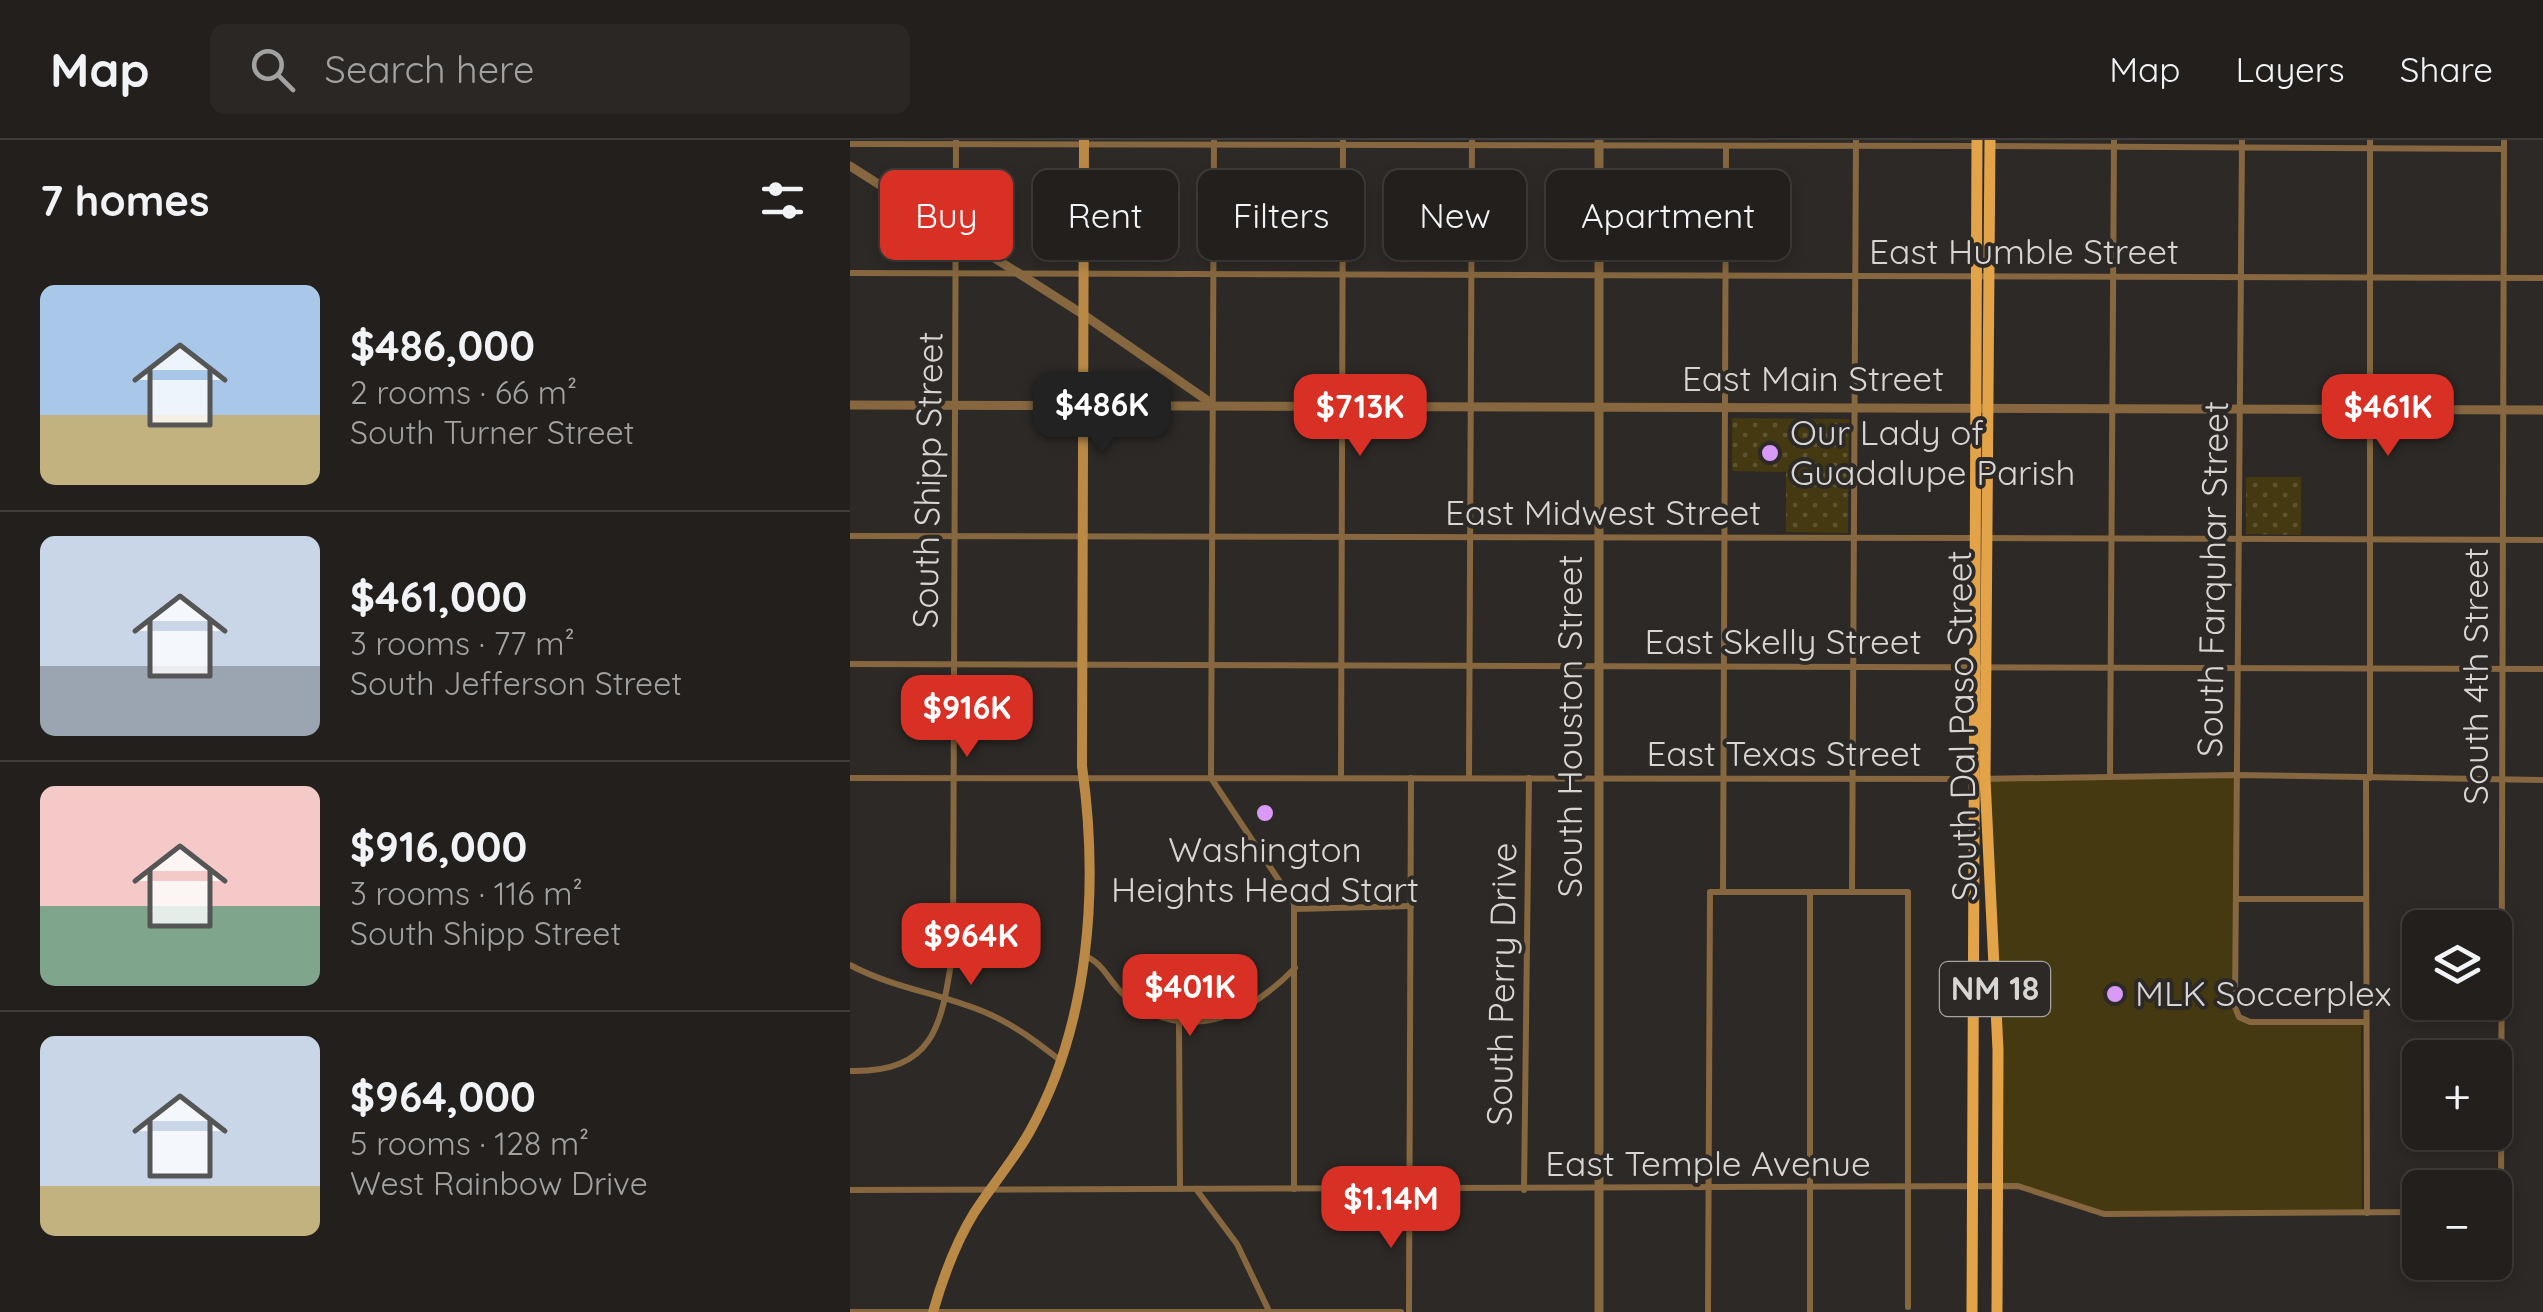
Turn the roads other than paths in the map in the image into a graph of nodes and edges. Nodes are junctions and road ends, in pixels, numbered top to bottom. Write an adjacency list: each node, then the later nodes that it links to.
1 (2370, 140): 15 (street)
2 (956, 142): 3 (street); 8 (street); 17 (street, South Shipp Street)
3 (1084, 142): 4 (street); 24 (main road)
4 (1214, 143): 5 (street); 25 (street)
5 (1343, 143): 6 (street); 26 (street)
6 (1472, 143): 9 (street); 27 (street)
7 (1984, 143): 10 (street); 11 (street); 30 (main road, South Dal Paso Street / NM 18)
8 (850, 144)
9 (1600, 144): 14 (street); 28 (street, South Houston Street)
10 (1856, 144): 14 (street); 31 (street)
11 (2114, 144): 12 (street); 32 (street)
12 (2242, 144): 15 (street); 33 (street, South Farquhar Street)
13 (2504, 144): 15 (street); 35 (street, South 4th Street)
14 (1726, 147): 29 (street)
15 (2370, 150): 34 (street)
16 (850, 166): 18 (street)
17 (956, 170)
18 (880, 185)
19 (956, 260): 22 (street, South Shipp Street)
20 (996, 260): 23 (street)
21 (850, 273): 22 (street, East Humble Street)
22 (956, 274): 23 (street, East Humble Street); 40 (street, South Shipp Street)
23 (1018, 274): 24 (street, East Humble Street); 37 (street)
24 (1084, 274): 25 (street, East Humble Street); 37 (main road)
25 (1214, 274): 26 (street, East Humble Street); 39 (street)
26 (1343, 274): 27 (street, East Humble Street); 41 (street)
27 (1471, 275): 28 (street, East Humble Street); 43 (street)
28 (1599, 275): 29 (street, East Humble Street); 44 (street, South Houston Street)
29 (1725, 275): 31 (street, East Humble Street); 45 (street)
30 (1982, 275): 31 (street, East Humble Street); 32 (street, East Humble Street); 47 (main road, South Dal Paso Street / NM 18)
31 (1856, 276): 46 (street)
32 (2113, 277): 33 (street, East Humble Street); 48 (street)
33 (2241, 278): 34 (street, East Humble Street); 49 (street, South Farquhar Street)
34 (2370, 278): 35 (street, East Humble Street); 50 (street)
35 (2504, 278): 36 (street, East Humble Street); 51 (street, South 4th Street)
36 (2543, 278)
37 (1084, 315): 39 (street); 42 (main road)
38 (850, 404): 40 (street, East Main Street)
39 (1213, 404): 41 (street, East Main Street); 42 (street, East Main Street); 56 (street)
40 (953, 405): 42 (street, East Main Street); 54 (street, South Shipp Street)
41 (1342, 405): 43 (street, East Main Street); 57 (street)
42 (1084, 406): 55 (main road)
43 (1470, 406): 44 (street, East Main Street); 58 (street)
44 (1598, 406): 45 (street, East Main Street); 59 (street, South Houston Street)
45 (1727, 406): 46 (street, East Main Street); 60 (street)
46 (1856, 407): 47 (street, East Main Street); 61 (street)
47 (1982, 408): 48 (street, East Main Street); 62 (main road, South Dal Paso Street / NM 18)
48 (2113, 408): 49 (street, East Main Street); 63 (street)
49 (2240, 408): 50 (street, East Main Street); 64 (street, South Farquhar Street)
50 (2370, 409): 51 (street, East Main Street); 67 (street)
51 (2504, 410): 52 (street, East Main Street); 65 (street, South 4th Street)
52 (2543, 410)
53 (850, 536): 54 (street, East Midwest Street)
54 (954, 536): 55 (street, East Midwest Street); 69 (street, South Shipp Street)
55 (1083, 536): 56 (street, East Midwest Street); 70 (main road)
56 (1214, 536): 57 (street, East Midwest Street); 71 (street)
57 (1342, 537): 58 (street, East Midwest Street); 72 (street)
58 (1470, 537): 59 (street, East Midwest Street); 73 (street)
59 (1596, 538): 60 (street, East Midwest Street); 76 (street, South Houston Street)
60 (1725, 538): 61 (street, East Midwest Street); 77 (street)
61 (1855, 538): 62 (street, East Midwest Street); 74 (street)
62 (1982, 538): 63 (street, East Midwest Street); 75 (main road, South Dal Paso Street / NM 18)
63 (2112, 540): 64 (street, East Midwest Street); 78 (street)
64 (2240, 540): 67 (street, East Midwest Street); 79 (street, South Farquhar Street)
65 (2501, 540): 66 (street, East Midwest Street); 67 (street, East Midwest Street); 81 (street, South 4th Street)
66 (2543, 540)
67 (2370, 541): 80 (street)
68 (850, 664): 69 (street, East Skelly Street)
69 (952, 664): 70 (street, East Skelly Street); 87 (street, South Shipp Street)
70 (1082, 664): 71 (street, East Skelly Street); 85 (main road)
71 (1212, 666): 72 (street, East Skelly Street); 88 (street)
72 (1341, 666): 73 (street, East Skelly Street); 89 (street)
73 (1469, 666): 76 (street, East Skelly Street); 91 (street)
74 (1854, 666): 75 (street, East Skelly Street); 77 (street, East Skelly Street); 96 (street)
75 (1982, 666): 78 (street, East Skelly Street); 97 (main road, South Dal Paso Street / NM 18)
76 (1598, 667): 77 (street, East Skelly Street); 95 (street, South Houston Street)
77 (1724, 667): 93 (street)
78 (2112, 668): 79 (street, East Skelly Street); 84 (street)
79 (2239, 669): 80 (street, East Skelly Street); 83 (street, South Farquhar Street)
80 (2370, 669): 81 (street, East Skelly Street); 94 (street)
81 (2501, 669): 82 (street, East Skelly Street); 98 (street, South 4th Street)
82 (2543, 669)
83 (2236, 775): 84 (street, East Texas Street); 94 (street, East Texas Street); 104 (street, South Farquhar Street)
84 (2110, 776): 97 (street, East Texas Street)
85 (1084, 777): 87 (street, East Texas Street); 88 (street, East Texas Street); 107 (main road)
86 (850, 778): 87 (street, East Texas Street)
87 (955, 778): 110 (street, South Shipp Street)
88 (1211, 778): 89 (street, East Texas Street); 106 (street)
89 (1341, 778): 90 (street, East Texas Street)
90 (1411, 778): 91 (street, East Texas Street); 105 (street)
91 (1469, 778): 92 (street, East Texas Street)
92 (1529, 778): 95 (street, East Texas Street); 125 (street, South Perry Drive)
93 (1723, 778): 95 (street, East Texas Street); 96 (street, East Texas Street); 100 (street)
94 (2368, 778): 98 (street, East Texas Street); 103 (street)
95 (1598, 779): 126 (street, South Houston Street)
96 (1853, 779): 97 (street, East Texas Street); 102 (street)
97 (1981, 779): 116 (main road, South Dal Paso Street / NM 18); 118 (main road, South Dal Paso Street / NM 18)
98 (2500, 780): 99 (street, East Texas Street); 115 (street, South 4th Street)
99 (2543, 780)
100 (1722, 892): 101 (street); 127 (street)
101 (1810, 892): 102 (street); 128 (street)
102 (1852, 892): 117 (street)
103 (2364, 899): 104 (street); 112 (street)
104 (2236, 900): 112 (street, South Farquhar Street)
105 (1411, 906): 106 (street); 124 (street)
106 (1295, 909): 109 (street)
107 (1084, 955): 111 (street); 113 (main road)
108 (850, 965): 110 (street)
109 (1295, 968): 111 (street); 123 (street)
110 (946, 1000): 113 (street); 114 (street, South Shipp Street)
111 (1179, 1021): 121 (street)
112 (2365, 1022): 130 (street)
113 (1062, 1062): 120 (main road)
114 (850, 1071)
115 (2498, 1170)
116 (1997, 1186): 118 (street, East Temple Avenue); 130 (street, East Temple Avenue); 141 (main road, South Dal Paso Street / NM 18)
117 (1908, 1188): 118 (street, East Temple Avenue); 128 (street, East Temple Avenue); 131 (street)
118 (1972, 1188): 140 (main road, South Dal Paso Street / NM 18)
119 (850, 1190): 120 (street, East Temple Avenue)
120 (992, 1190): 121 (street, East Temple Avenue); 133 (main road)
121 (1180, 1190): 122 (street, East Temple Avenue)
122 (1196, 1190): 123 (street, East Temple Avenue); 134 (street)
123 (1294, 1190): 124 (street, East Temple Avenue)
124 (1410, 1190): 125 (street, East Temple Avenue); 136 (street)
125 (1524, 1190): 126 (street, East Temple Avenue)
126 (1598, 1190): 127 (street, East Temple Avenue); 137 (street, South Houston Street)
127 (1709, 1190): 128 (street, East Temple Avenue); 138 (street)
128 (1810, 1190): 139 (street)
129 (2402, 1212): 130 (street, East Temple Avenue)
130 (2366, 1213)
131 (1908, 1307)
132 (850, 1312): 133 (street)
133 (933, 1312): 134 (street)
134 (1269, 1312): 135 (street)
135 (1401, 1312)
136 (1408, 1312)
137 (1599, 1312)
138 (1708, 1312)
139 (1810, 1312)
140 (1972, 1312)
141 (1997, 1312)

